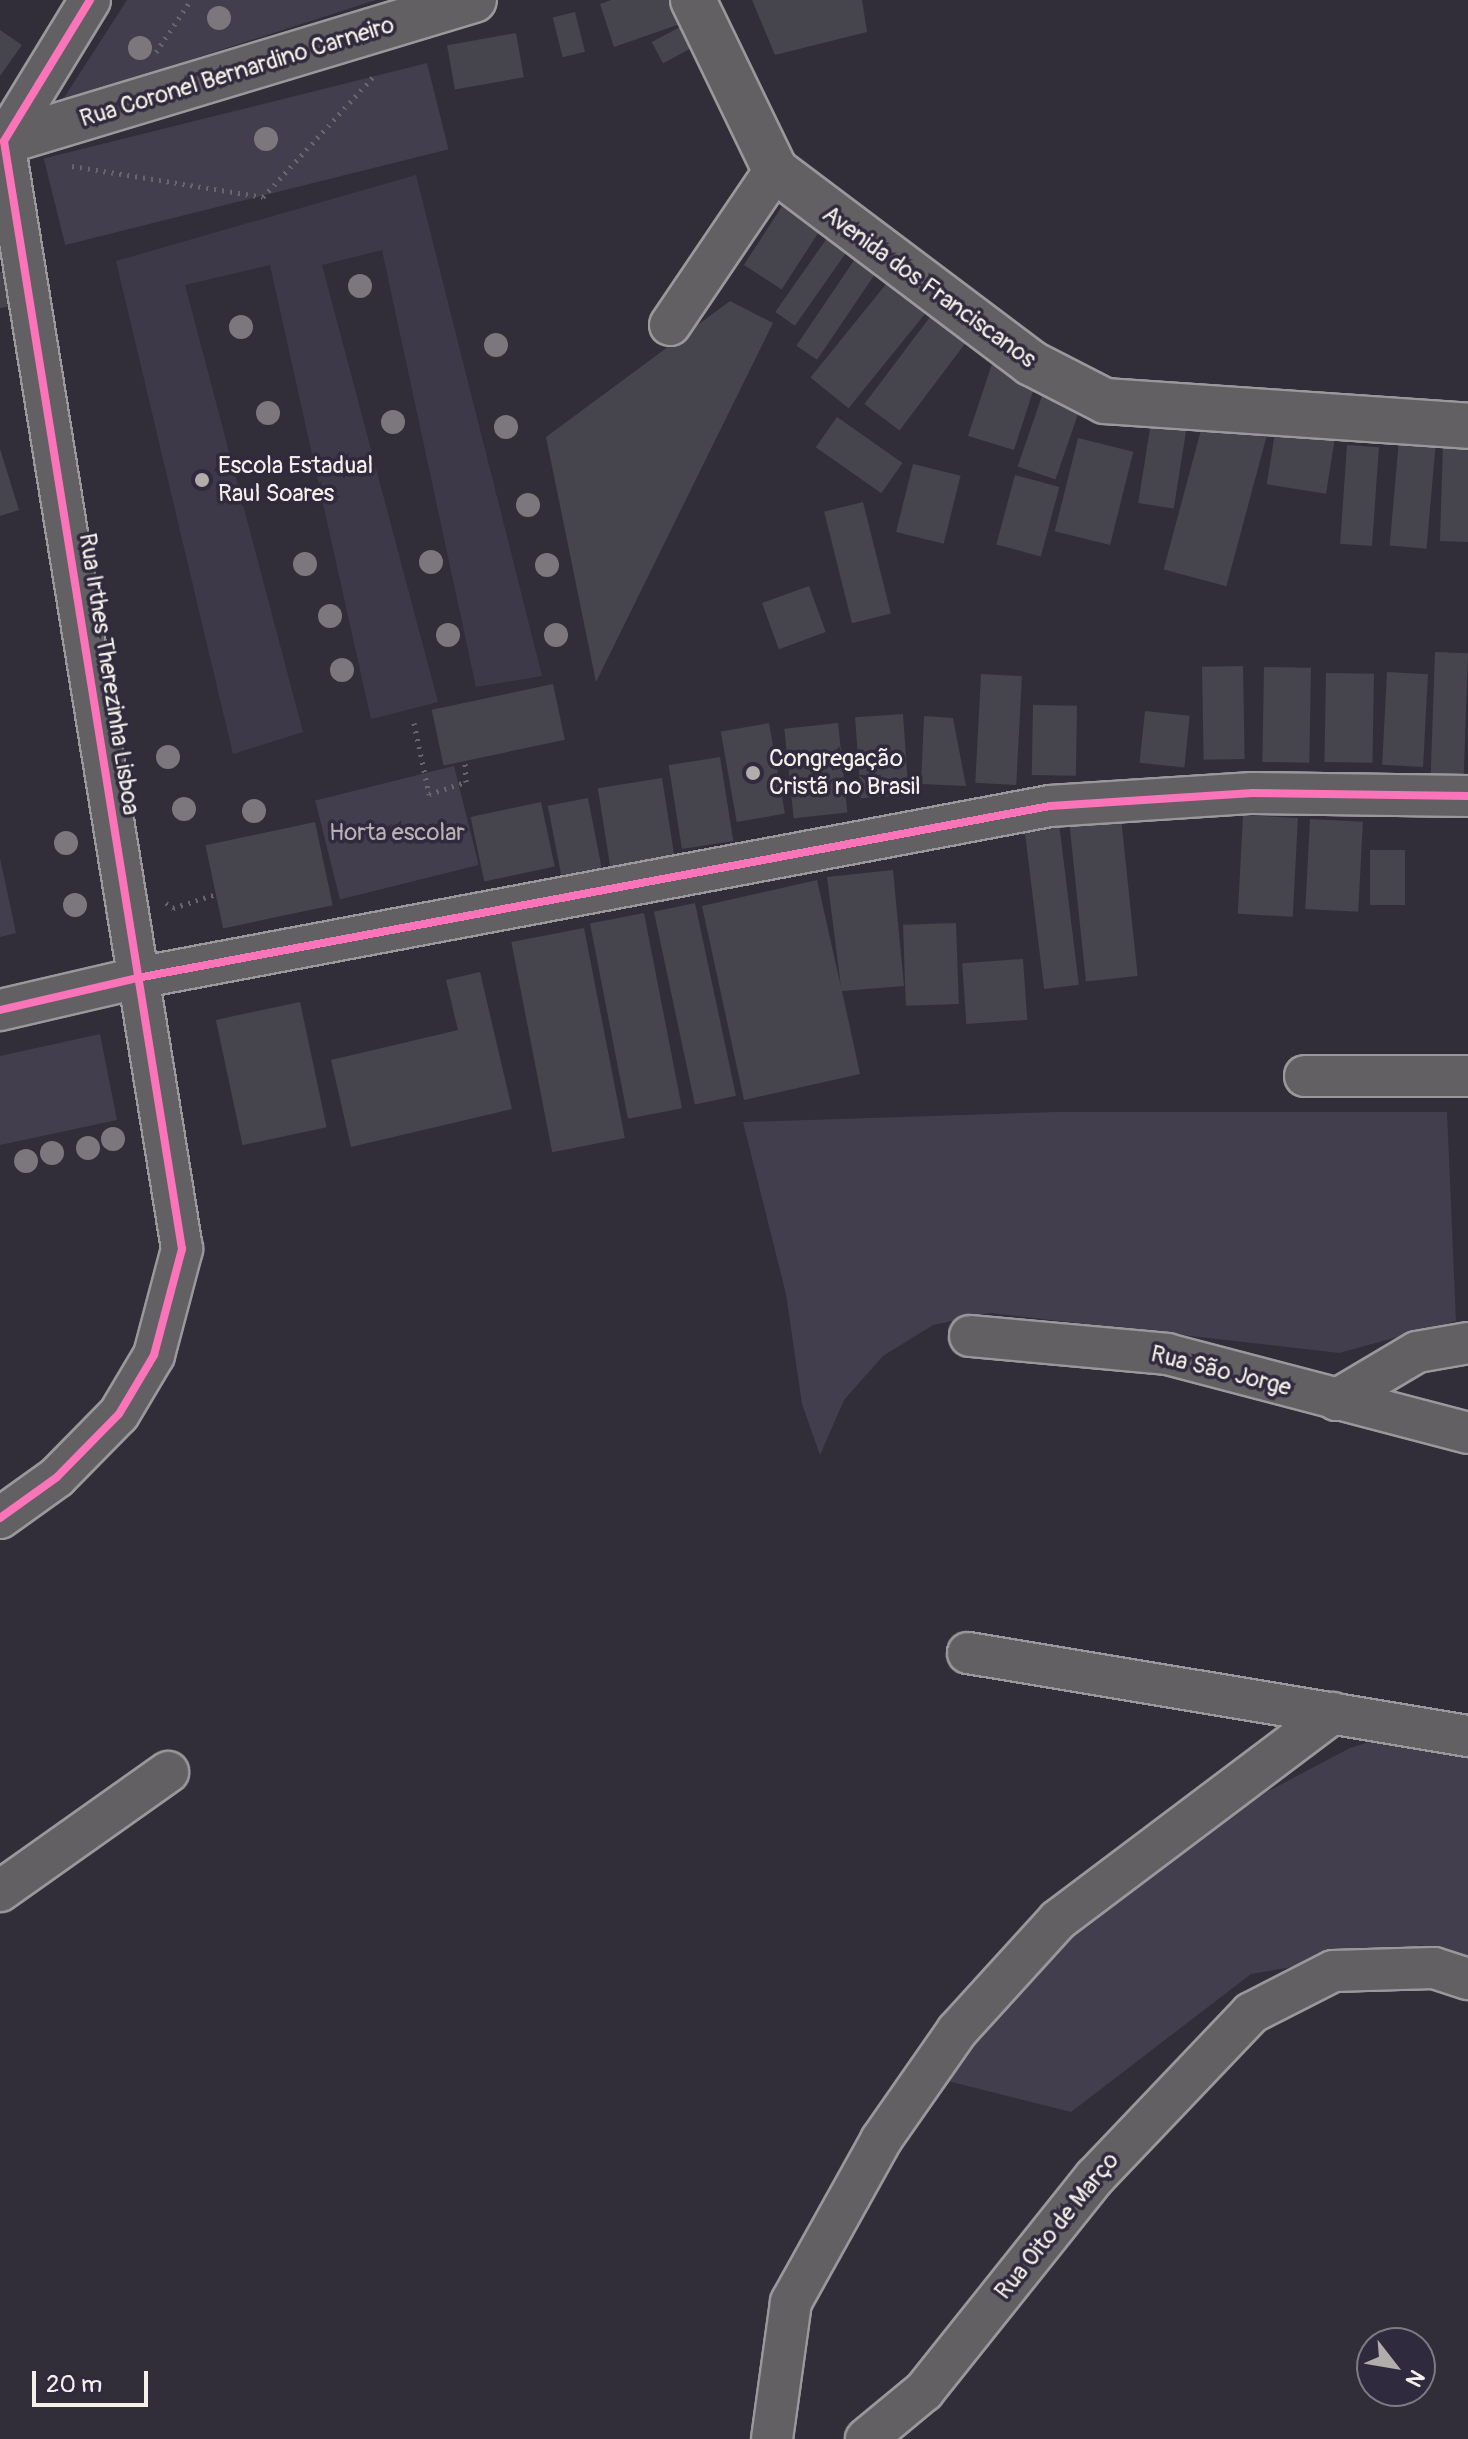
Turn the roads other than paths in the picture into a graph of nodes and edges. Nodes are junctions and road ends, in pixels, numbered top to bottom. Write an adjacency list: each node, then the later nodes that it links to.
1 (90, 0): 4 (street)
2 (474, 0): 4 (main road, Rua Coronel Bernardino Carneiro)
3 (693, 0): 5 (main road, Avenida dos Franciscanos)
4 (6, 141): 9 (street, Rua Irthes Therezinha Lisboa)
5 (775, 170): 6 (street); 7 (main road, Avenida dos Franciscanos)
6 (670, 325)
7 (1468, 426)
8 (1468, 796): 9 (street)
9 (137, 978): 10 (street); 17 (street, Rua Irthes Therezinha Lisboa)
10 (0, 1010)
11 (1305, 1076): 12 (street)
12 (1468, 1076)
13 (970, 1336): 15 (street, Rua São Jorge)
14 (1468, 1343): 15 (street)
15 (1336, 1400): 16 (street, Rua São Jorge)
16 (1468, 1433)
17 (0, 1518)
18 (968, 1653): 19 (street)
19 (1333, 1713): 20 (street); 24 (street)
20 (1468, 1736)
21 (168, 1772): 22 (street)
22 (0, 1891)
23 (1468, 1979): 25 (street, Rua Oito de Março)
24 (772, 2439)
25 (866, 2439)

